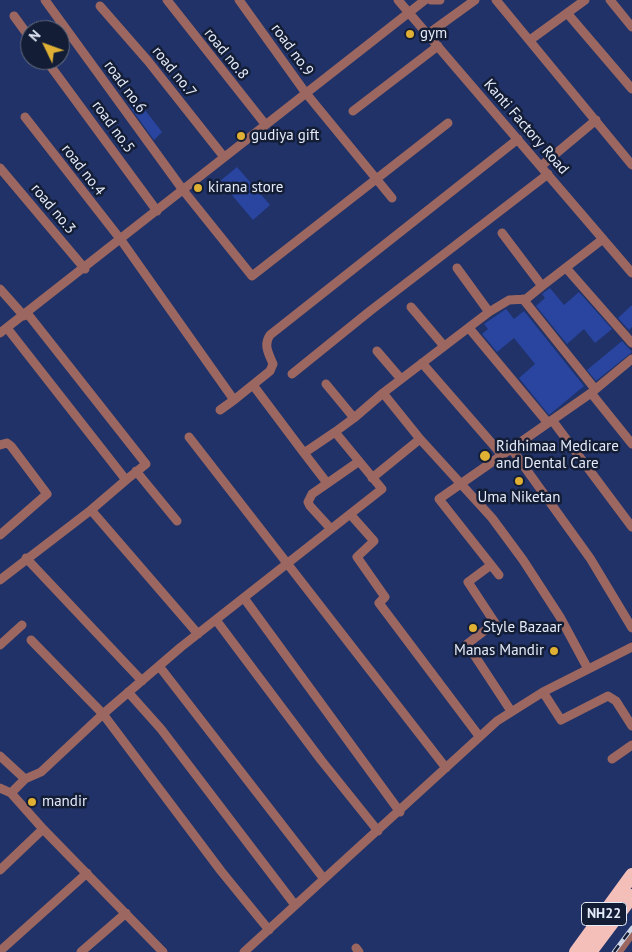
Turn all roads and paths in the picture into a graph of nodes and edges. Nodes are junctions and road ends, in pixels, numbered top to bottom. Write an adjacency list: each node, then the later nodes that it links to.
1 (45, 0): 36 (street, road no.6)
2 (167, 0): 28 (street, road no.8)
3 (239, 0): 23 (street, road no.9)
4 (398, 0): 14 (street, Kanti Factory Road)
5 (426, 0): 14 (street)
6 (431, 0): 7 (street)
7 (440, 0)
8 (475, 0): 18 (street)
9 (496, 0): 19 (street)
10 (585, 0): 13 (street)
11 (610, 0): 17 (street)
12 (100, 6): 30 (street, road no.7)
13 (567, 13): 19 (street); 22 (street)
14 (410, 14): 18 (street, Kanti Factory Road); 23 (street)
15 (14, 16): 16 (street)
16 (20, 24)
17 (632, 27)
18 (428, 34): 20 (street, Kanti Factory Road)
19 (530, 40): 26 (street)
20 (438, 46): 24 (street); 29 (street, Kanti Factory Road)
21 (53, 70): 38 (street, road no.5)
22 (632, 89)
23 (305, 92): 28 (street); 35 (street, road no.9)
24 (353, 111)
25 (25, 117): 41 (street, road no.4)
26 (596, 120): 31 (street); 32 (street)
27 (448, 122): 35 (street)
28 (265, 124): 30 (street)
29 (518, 139): 32 (street, Kanti Factory Road); 62 (street)
30 (224, 157): 36 (street)
31 (632, 164)
32 (541, 166): 34 (street, Kanti Factory Road)
33 (0, 168): 43 (street, road no.3)
34 (548, 174): 40 (street, Kanti Factory Road); 59 (street)
35 (375, 178): 36 (street, road no.6); 37 (street, road no.9)
36 (183, 190): 38 (street)
37 (392, 198)
38 (157, 211): 41 (street)
39 (502, 233): 46 (street)
40 (603, 239): 44 (street); 45 (street, Kanti Factory Road)
41 (121, 240): 43 (street); 65 (street, road no.4)
42 (457, 268): 50 (street)
43 (85, 269): 51 (street)
44 (568, 269): 46 (street); 54 (street)
45 (632, 273)
46 (542, 286): 48 (street)
47 (0, 288): 51 (street)
48 (522, 299): 50 (street); 63 (street)
49 (411, 308): 55 (street)
50 (489, 312): 52 (street)
51 (25, 314): 53 (street); 78 (street)
52 (469, 328): 55 (street); 68 (street)
53 (3, 331): 80 (street)
54 (632, 343)
55 (444, 346): 58 (street)
56 (377, 351): 60 (street)
57 (632, 359): 63 (street)
58 (422, 363): 60 (street); 76 (street)
59 (292, 374)
60 (400, 379): 64 (street)
61 (326, 384): 67 (street)
62 (253, 385): 65 (street); 75 (street)
63 (593, 391): 68 (street); 72 (street)
64 (383, 393): 67 (street); 71 (street)
65 (234, 400): 66 (street)
66 (220, 410)
67 (354, 418): 69 (street)
68 (550, 421): 74 (street); 86 (street)
69 (335, 432): 75 (street); 77 (street)
70 (189, 437): 90 (street)
71 (420, 439): 79 (street); 82 (street)
72 (632, 444)
73 (0, 445): 88 (street)
74 (511, 448): 76 (street); 97 (street)
75 (304, 453): 81 (street)
76 (502, 455): 82 (street)
77 (358, 462): 79 (street); 81 (street)
78 (136, 471): 80 (street); 85 (street)
79 (372, 478): 84 (street)
80 (126, 480): 83 (street)
81 (327, 483): 87 (street)
82 (461, 483): 91 (street); 103 (street)
83 (91, 510): 89 (street); 98 (street)
84 (350, 514): 87 (street); 110 (street)
85 (177, 521)
86 (632, 526)
87 (331, 529): 90 (street)
88 (0, 535)
89 (26, 558): 93 (street); 104 (street)
90 (289, 563): 94 (street); 114 (street)
91 (491, 565): 92 (street); 107 (street)
92 (499, 575)
93 (0, 580)
94 (244, 598): 95 (street); 118 (street)
95 (216, 620): 98 (street); 120 (street)
96 (22, 626): 100 (street)
97 (632, 628)
98 (198, 634): 102 (street)
99 (31, 640): 108 (street)
100 (0, 645)
101 (632, 647): 103 (street)
102 (159, 666): 104 (street); 124 (street)
103 (588, 669): 106 (street)
104 (142, 680): 105 (street)
105 (128, 692): 108 (street); 126 (street)
106 (543, 692): 107 (street); 109 (street)
107 (511, 711): 110 (street)
108 (103, 714): 115 (street); 128 (street)
109 (632, 726)
110 (479, 736): 114 (street)
111 (632, 745): 113 (street)
112 (0, 756): 115 (street)
113 (612, 759)
114 (446, 768): 118 (street)
115 (25, 779): 117 (street)
116 (0, 788): 117 (street)
117 (11, 793): 119 (street)
118 (400, 812): 120 (street)
119 (43, 829): 121 (street); 122 (street)
120 (378, 831): 124 (street)
121 (0, 870)
122 (87, 873): 127 (street); 130 (street)
123 (632, 875): 134 (highway, NH22)
124 (324, 879): 126 (street)
125 (632, 896): 135 (highway, NH22)
126 (295, 905): 128 (street)
127 (126, 913): 131 (street); 132 (street)
128 (269, 930): 133 (street)
129 (632, 933): 136 (street)
130 (0, 951)
131 (81, 952)
132 (163, 952)
133 (244, 952)
134 (576, 952)
135 (590, 952)
136 (618, 952)

